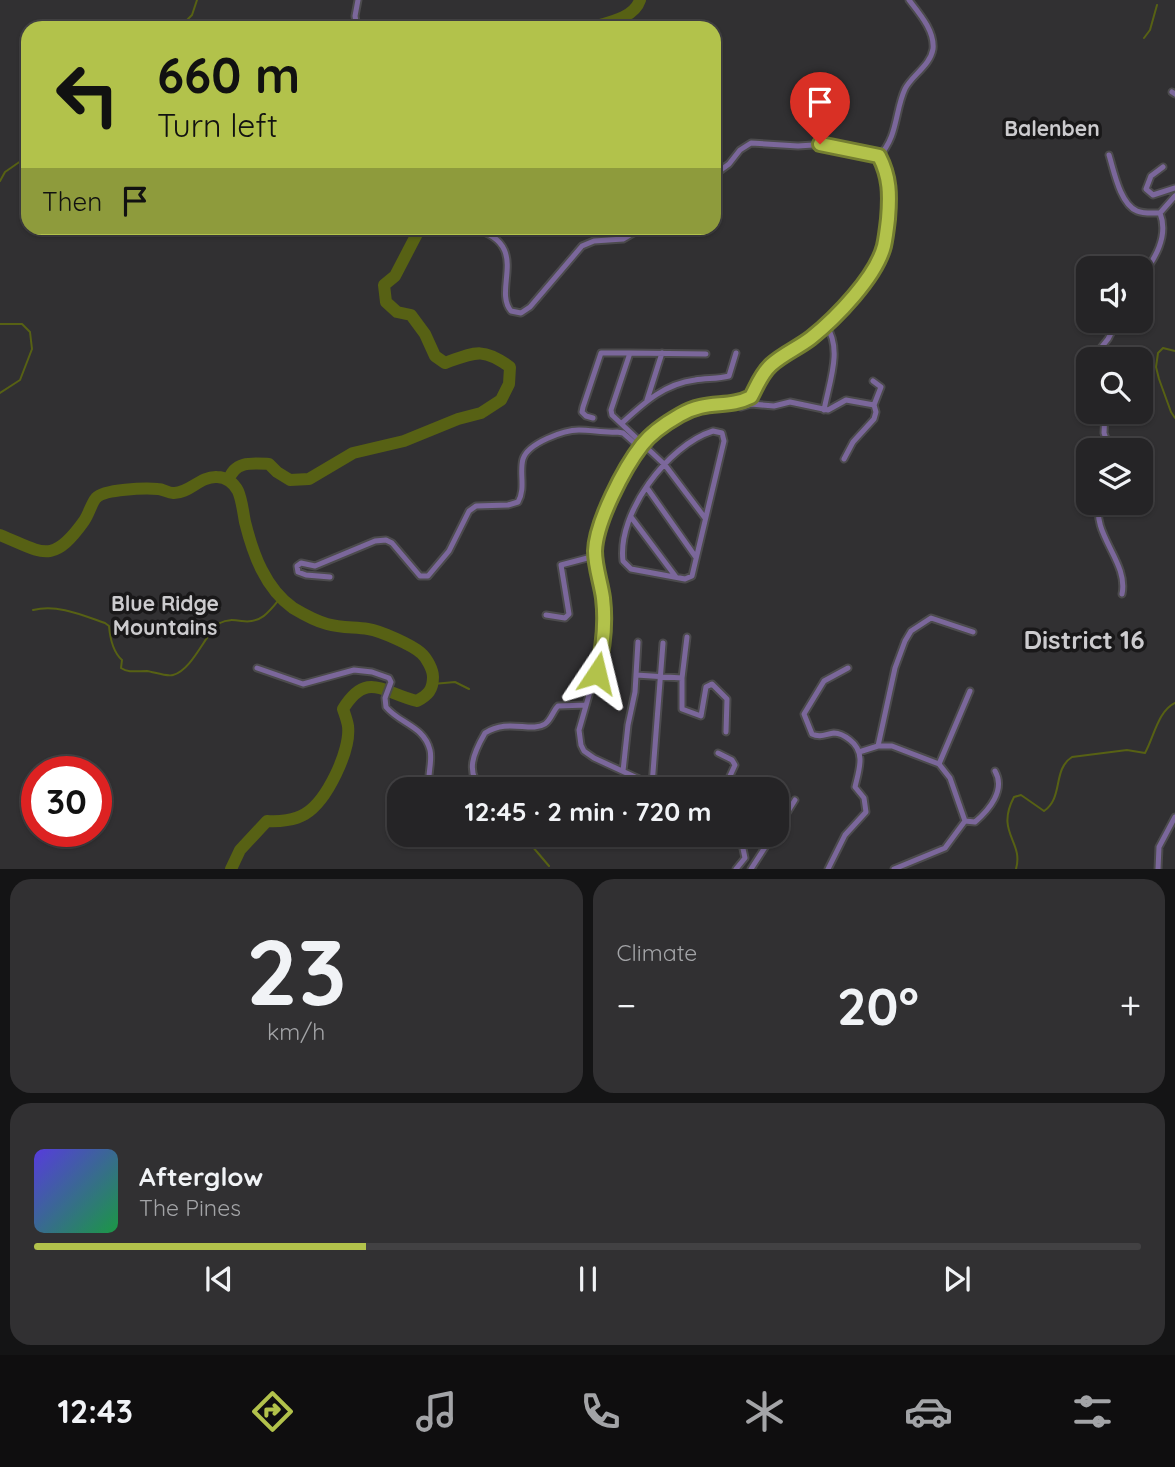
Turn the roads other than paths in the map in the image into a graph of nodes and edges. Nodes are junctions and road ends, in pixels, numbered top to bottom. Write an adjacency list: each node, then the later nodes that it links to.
1 (358, 0): 3 (street)
2 (909, 0): 5 (street)
3 (356, 21)
4 (1109, 155): 10 (street)
5 (879, 156): 7 (street); 14 (street)
6 (1163, 167): 8 (street)
7 (721, 169)
8 (1175, 188)
9 (1175, 197): 10 (street)
10 (1160, 214): 13 (street)
11 (489, 235): 12 (street)
12 (630, 235)
13 (1153, 260)
14 (826, 326): 23 (street); 26 (street)
15 (631, 353): 16 (street); 24 (street); 25 (street)
16 (662, 353): 18 (street); 20 (street)
17 (736, 353): 20 (street)
18 (706, 354)
19 (873, 381): 21 (street)
20 (647, 400): 25 (street)
21 (874, 405): 23 (street); 27 (street)
22 (741, 407): 23 (street)
23 (824, 410)
24 (593, 418)
25 (622, 423): 26 (street)
26 (641, 446): 28 (street); 33 (street); 35 (street)
27 (844, 459)
28 (664, 465): 29 (street); 32 (street); 32 (street)
29 (647, 488): 31 (street); 34 (street)
30 (1099, 515): 37 (street)
31 (631, 517): 36 (street); 36 (street)
32 (705, 518): 34 (street)
33 (595, 556): 38 (street); 49 (street)
34 (695, 556): 36 (street)
35 (330, 577)
36 (676, 577)
37 (1122, 594)
38 (546, 615)
39 (973, 632): 51 (street)
40 (687, 637): 47 (street)
41 (638, 642): 45 (street)
42 (663, 643): 46 (street)
43 (257, 668): 57 (street)
44 (848, 668): 52 (street)
45 (636, 676): 46 (street); 55 (street)
46 (660, 677): 47 (street); 60 (street)
47 (682, 678): 50 (street)
48 (970, 691): 54 (street)
49 (586, 705): 55 (street); 58 (street)
50 (726, 732)
51 (878, 746): 52 (street); 54 (street)
52 (859, 751): 70 (street)
53 (718, 752): 61 (street)
54 (939, 764): 65 (street)
55 (623, 771): 59 (street)
56 (995, 771): 65 (street)
57 (429, 777)
58 (473, 777)
59 (635, 777)
60 (653, 777)
61 (730, 777)
62 (795, 800): 63 (street)
63 (789, 810)
64 (1175, 817): 72 (street)
65 (965, 821): 71 (street)
66 (743, 847): 68 (street)
67 (766, 847): 69 (street)
68 (736, 869)
69 (751, 869)
70 (828, 869)
71 (894, 869)
72 (1158, 869)

